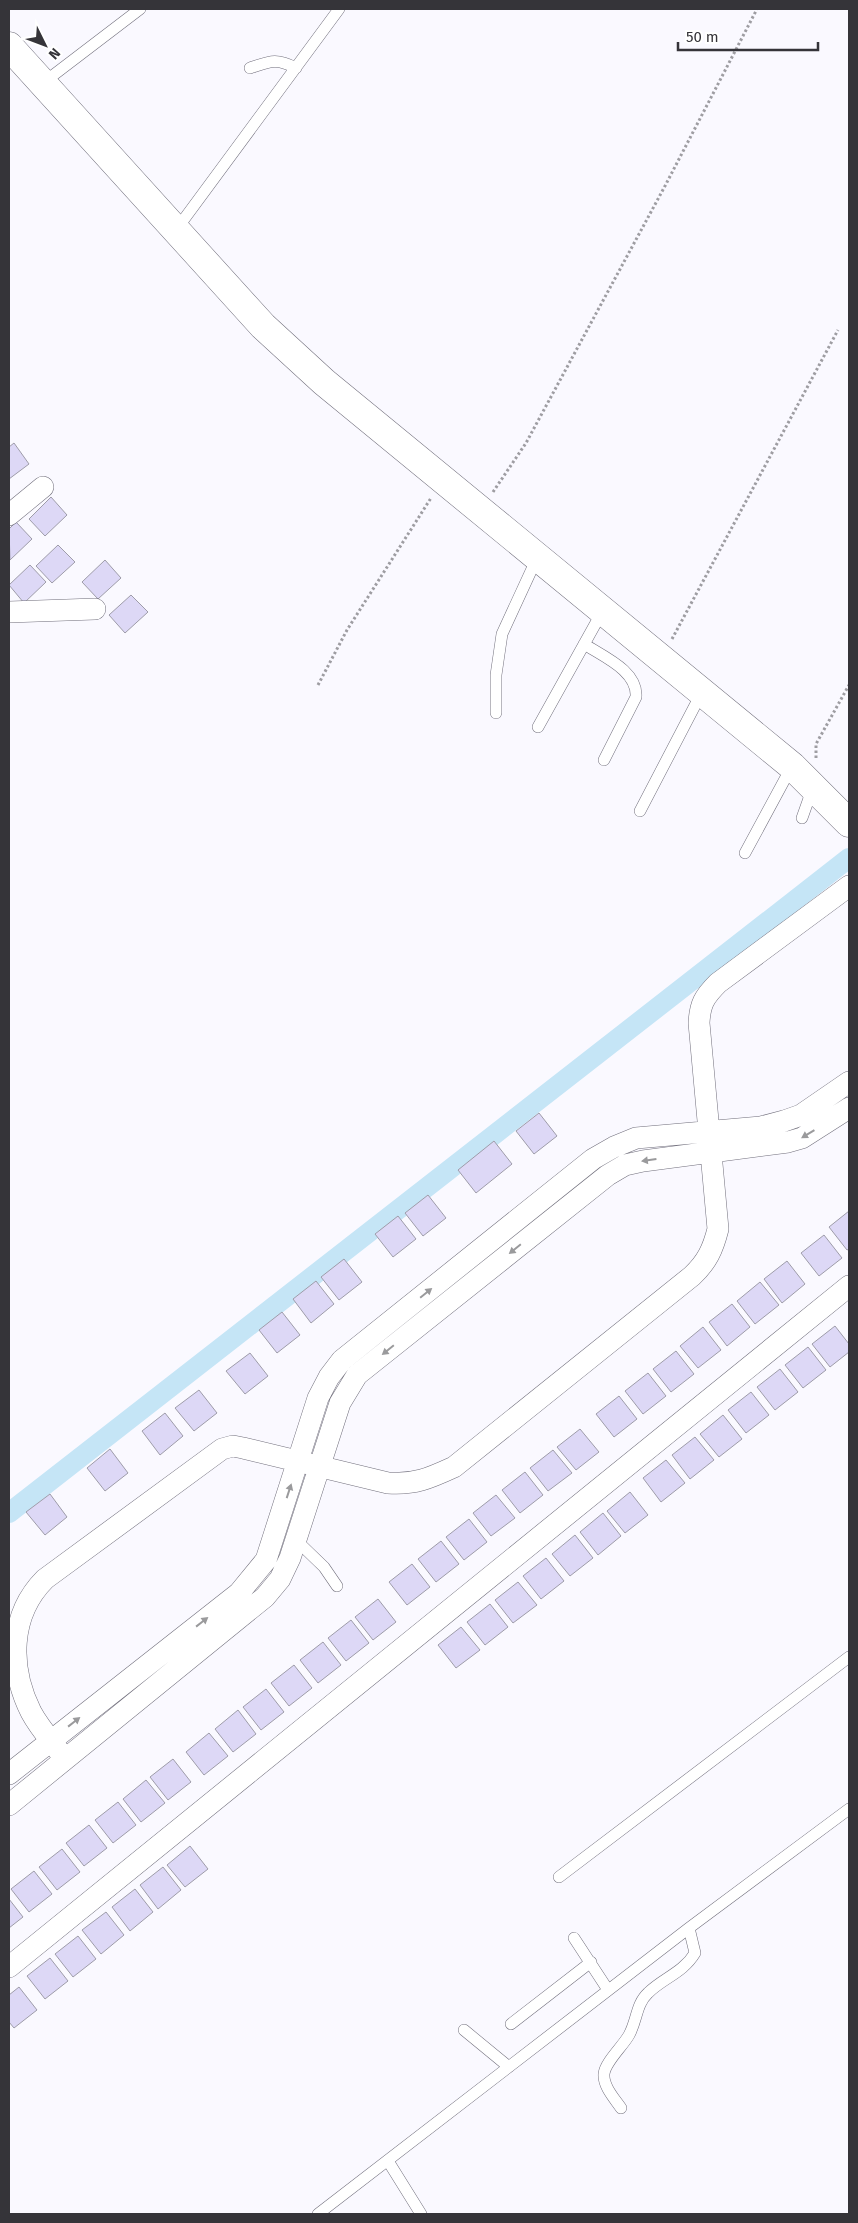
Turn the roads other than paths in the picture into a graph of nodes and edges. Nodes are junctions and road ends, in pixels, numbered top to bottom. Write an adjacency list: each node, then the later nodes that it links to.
1 (140, 9): 6 (lane)
2 (336, 10): 5 (lane)
3 (9, 46): 6 (street)
4 (250, 68): 5 (lane)
5 (296, 68): 7 (lane)
6 (43, 83): 7 (street)
7 (176, 230): 10 (street)
8 (43, 487): 9 (street)
9 (9, 515)
10 (537, 558): 13 (street); 16 (lane)
11 (95, 609): 12 (street)
12 (9, 612)
13 (602, 612): 14 (lane); 15 (street)
14 (584, 644): 17 (lane); 18 (lane)
15 (702, 692): 19 (street); 21 (lane)
16 (496, 713)
17 (538, 727)
18 (604, 760)
19 (792, 766): 20 (street); 24 (lane)
20 (814, 786): 22 (lane); 23 (street)
21 (640, 812)
22 (802, 818)
23 (848, 822)
24 (745, 853)
25 (849, 886): 28 (street)
26 (849, 1082): 28 (street)
27 (849, 1108): 29 (street, one-way to 29)
28 (709, 1132): 29 (street); 31 (street, one-way to 28)
29 (710, 1153): 32 (street, one-way to 32); 32 (street)
30 (849, 1286): 45 (street)
31 (299, 1461): 32 (street); 36 (street, one-way to 31); 36 (street)
32 (320, 1468): 33 (street)
33 (296, 1540): 34 (lane); 37 (street)
34 (337, 1586)
35 (849, 1657): 41 (lane)
36 (51, 1740): 37 (street); 38 (street)
37 (65, 1760): 39 (street)
38 (9, 1774)
39 (9, 1805)
40 (849, 1809): 42 (lane)
41 (559, 1876)
42 (689, 1928): 46 (lane); 50 (lane)
43 (574, 1938): 44 (lane)
44 (591, 1962): 46 (lane); 47 (lane)
45 (9, 1967)
46 (608, 1990): 49 (lane)
47 (511, 2024)
48 (464, 2030): 49 (lane)
49 (509, 2067): 51 (lane)
50 (621, 2108)
51 (388, 2161): 52 (lane); 53 (lane)
52 (318, 2214)
53 (421, 2214)

